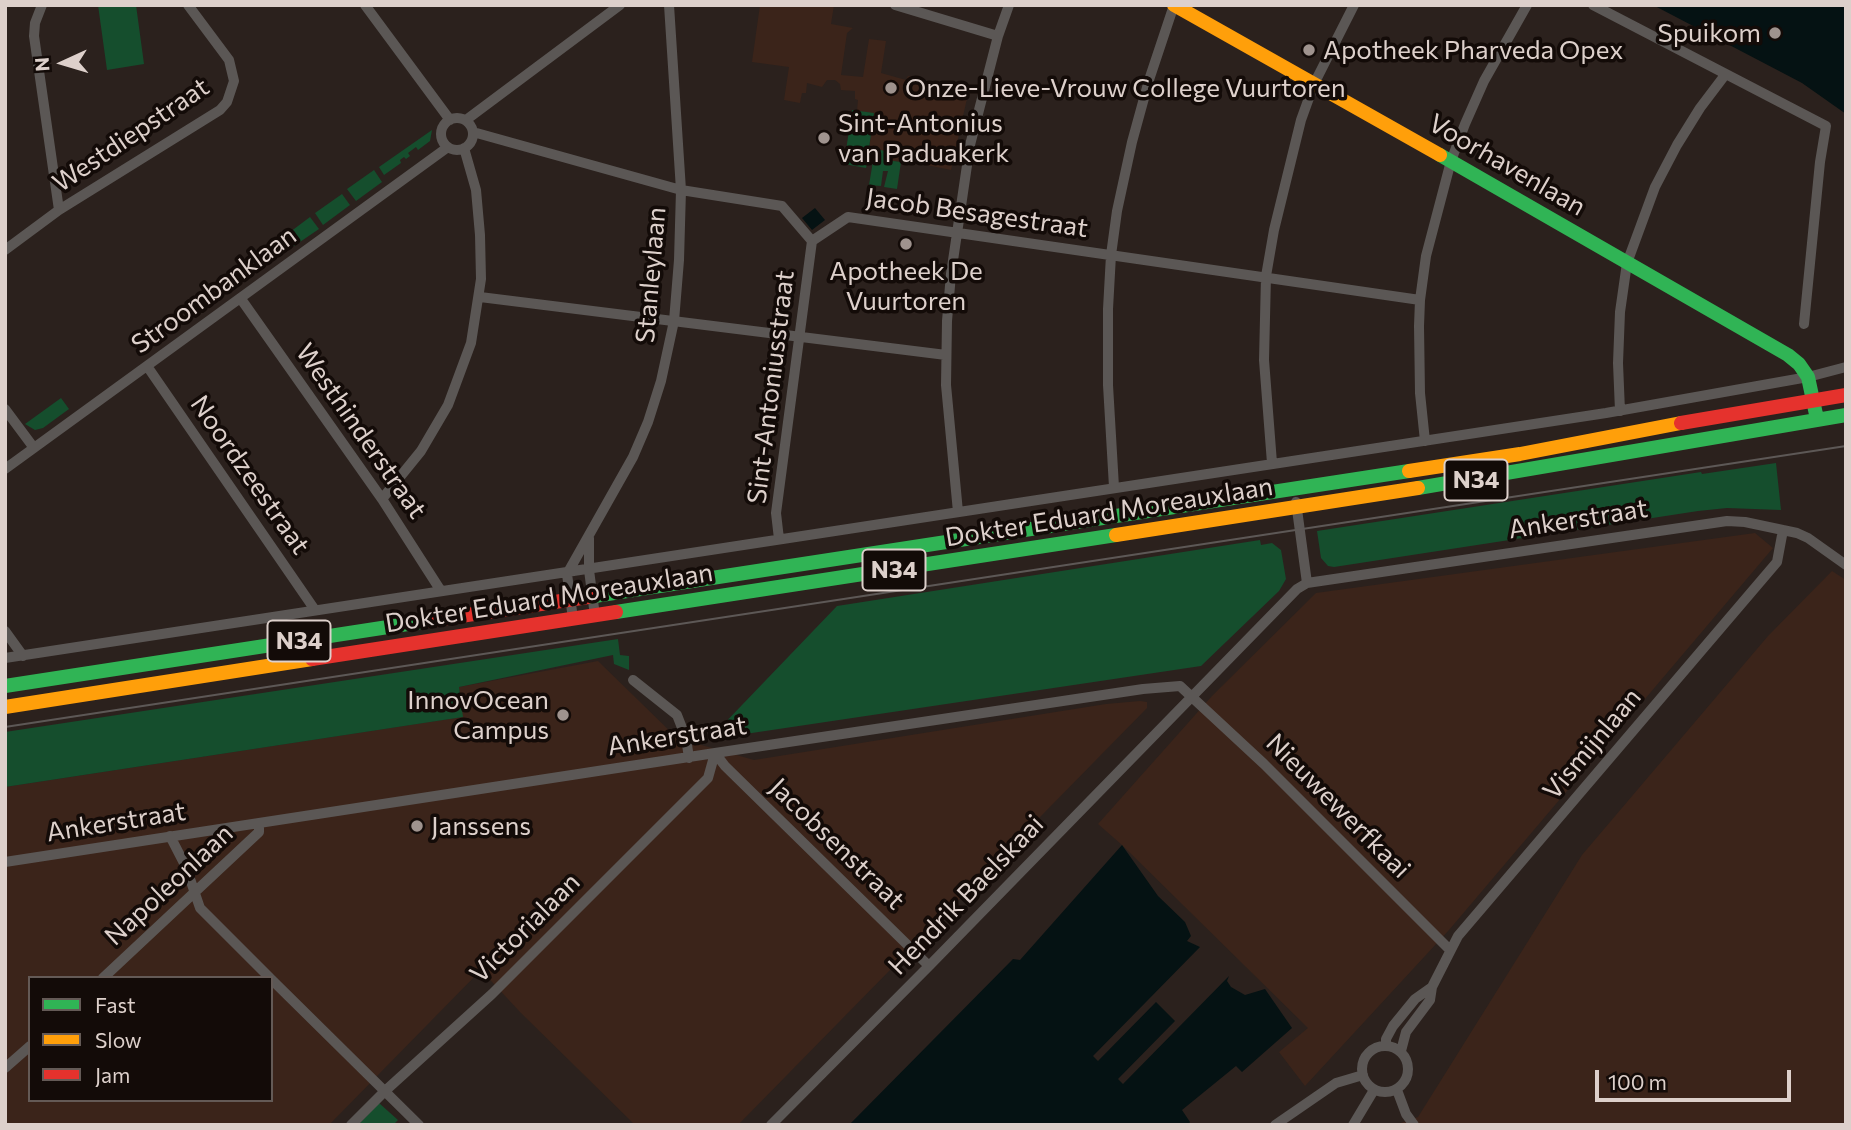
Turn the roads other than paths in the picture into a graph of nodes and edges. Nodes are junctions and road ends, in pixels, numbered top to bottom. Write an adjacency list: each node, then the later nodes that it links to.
1 (42, 5): 22 (street)
2 (188, 5): 22 (street, Westdiepstraat)
3 (365, 5): 15 (street)
4 (620, 5): 16 (street)
5 (669, 5): 21 (street, Stanleylaan)
6 (895, 5): 12 (street)
7 (1009, 5): 12 (street)
8 (1174, 5): 14 (main road, Voorhavenlaan); 26 (street)
9 (1354, 5): 14 (street)
10 (1527, 5): 20 (street)
11 (1593, 5): 13 (street)
12 (998, 36): 23 (street)
13 (1725, 75): 27 (street); 33 (street)
14 (1314, 84): 20 (main road, Voorhavenlaan); 28 (street)
15 (450, 120): 16 (street); 18 (street)
16 (466, 120): 17 (street)
17 (473, 132): 19 (street); 21 (street)
18 (448, 147): 19 (street); 30 (street, Stroombanklaan)
19 (464, 148): 29 (street)
20 (1451, 161): 27 (main road, Voorhavenlaan); 31 (street)
21 (681, 190): 24 (street); 32 (street, Stanleylaan)
22 (59, 210): 25 (street, Westdiepstraat)
23 (955, 233): 24 (street, Jacob Besagestraat); 26 (street, Jacob Besagestraat); 35 (street)
24 (812, 241): 34 (street, Sint-Antoniusstraat)
25 (5, 250)
26 (1111, 255): 28 (street, Jacob Besagestraat); 49 (street)
27 (1628, 263): 38 (main road, Voorhavenlaan); 42 (street)
28 (1266, 276): 31 (street, Jacob Besagestraat); 47 (street)
29 (480, 297): 32 (street); 51 (street)
30 (241, 299): 36 (street, Stroombanklaan); 51 (street, Westhinderstraat)
31 (1420, 300): 45 (street)
32 (674, 321): 34 (street); 55 (street, Stanleylaan)
33 (1804, 324)
34 (799, 337): 35 (street); 56 (street, Sint-Antoniusstraat)
35 (946, 355): 53 (street)
36 (147, 366): 46 (street, Stroombanklaan); 64 (street, Noordzeestraat)
37 (1846, 368): 38 (street, Dokter Eduard Moreauxlaan)
38 (1808, 377): 40 (main road); 42 (street, Dokter Eduard Moreauxlaan)
39 (1846, 395): 40 (main road, Dokter Eduard Moreauxlaan / N34)
40 (1813, 400): 44 (main road); 50 (main road, Dokter Eduard Moreauxlaan / N34)
41 (5, 409): 46 (street)
42 (1620, 411): 45 (street, Dokter Eduard Moreauxlaan)
43 (1846, 415): 44 (main road, Dokter Eduard Moreauxlaan / N34)
44 (1817, 419): 52 (main road, Dokter Eduard Moreauxlaan / N34)
45 (1425, 440): 47 (street, Dokter Eduard Moreauxlaan)
46 (34, 448): 48 (street, Stroombanklaan)
47 (1272, 463): 49 (street, Dokter Eduard Moreauxlaan)
48 (5, 469)
49 (1114, 487): 53 (street, Dokter Eduard Moreauxlaan)
50 (1294, 489): 52 (street); 62 (main road, Dokter Eduard Moreauxlaan / N34)
51 (382, 499): 61 (street, Westhinderstraat)
52 (1296, 508): 60 (street); 65 (main road, Dokter Eduard Moreauxlaan / N34)
53 (958, 512): 56 (street, Dokter Eduard Moreauxlaan)
54 (1783, 530): 57 (street, Ankerstraat); 60 (street, Ankerstraat); 80 (street, Vismijnlaan)
55 (590, 532): 58 (street, Stanleylaan); 59 (street, Stanleylaan)
56 (779, 539): 58 (street, Dokter Eduard Moreauxlaan)
57 (1846, 565)
58 (589, 570): 59 (street, Dokter Eduard Moreauxlaan); 62 (street, Stanleylaan)
59 (567, 574): 61 (street, Dokter Eduard Moreauxlaan); 63 (street)
60 (1307, 583): 72 (street)
61 (442, 591): 64 (street, Dokter Eduard Moreauxlaan)
62 (592, 596): 63 (main road, Dokter Eduard Moreauxlaan / N34); 65 (street, Stanleylaan)
63 (570, 600): 66 (street); 71 (main road, Dokter Eduard Moreauxlaan / N34)
64 (315, 610): 68 (street, Dokter Eduard Moreauxlaan)
65 (595, 616): 66 (main road, Dokter Eduard Moreauxlaan / N34)
66 (573, 619): 73 (main road, Dokter Eduard Moreauxlaan / N34)
67 (5, 631): 68 (street)
68 (23, 656): 69 (street, Dokter Eduard Moreauxlaan)
69 (5, 658)
70 (633, 680): 75 (street)
71 (5, 686)
72 (1193, 696): 74 (street, Ankerstraat); 80 (street, Nieuwewerfkaai); 81 (street, Hendrik Baelskaai)
73 (5, 707)
74 (715, 753): 75 (street, Ankerstraat); 81 (street, Jacobsenstraat); 93 (street, Victorialaan)
75 (689, 758): 76 (street, Ankerstraat)
76 (258, 823): 77 (street, Ankerstraat); 79 (street, Napoleonlaan)
77 (170, 836): 78 (street, Ankerstraat); 79 (street)
78 (5, 862)
79 (193, 894): 82 (street, Napoleonlaan); 83 (street)
80 (1450, 950): 85 (street, Vismijnlaan)
81 (929, 966): 96 (street, Hendrik Baelskaai)
82 (105, 976)
83 (269, 976)
84 (273, 980): 93 (street)
85 (1432, 987): 86 (street, Vismijnlaan); 88 (street, Vismijnlaan)
86 (1386, 1045): 88 (street); 90 (street)
87 (28, 1048): 89 (street)
88 (1401, 1051): 92 (street)
89 (5, 1068)
90 (1363, 1075): 91 (street); 97 (street)
91 (1374, 1090): 92 (street); 98 (street)
92 (1397, 1090): 99 (street)
93 (385, 1091): 94 (street, Victorialaan); 95 (street)
94 (351, 1125)
95 (419, 1125)
96 (771, 1125)
97 (1275, 1125)
98 (1353, 1125)
99 (1414, 1125)

